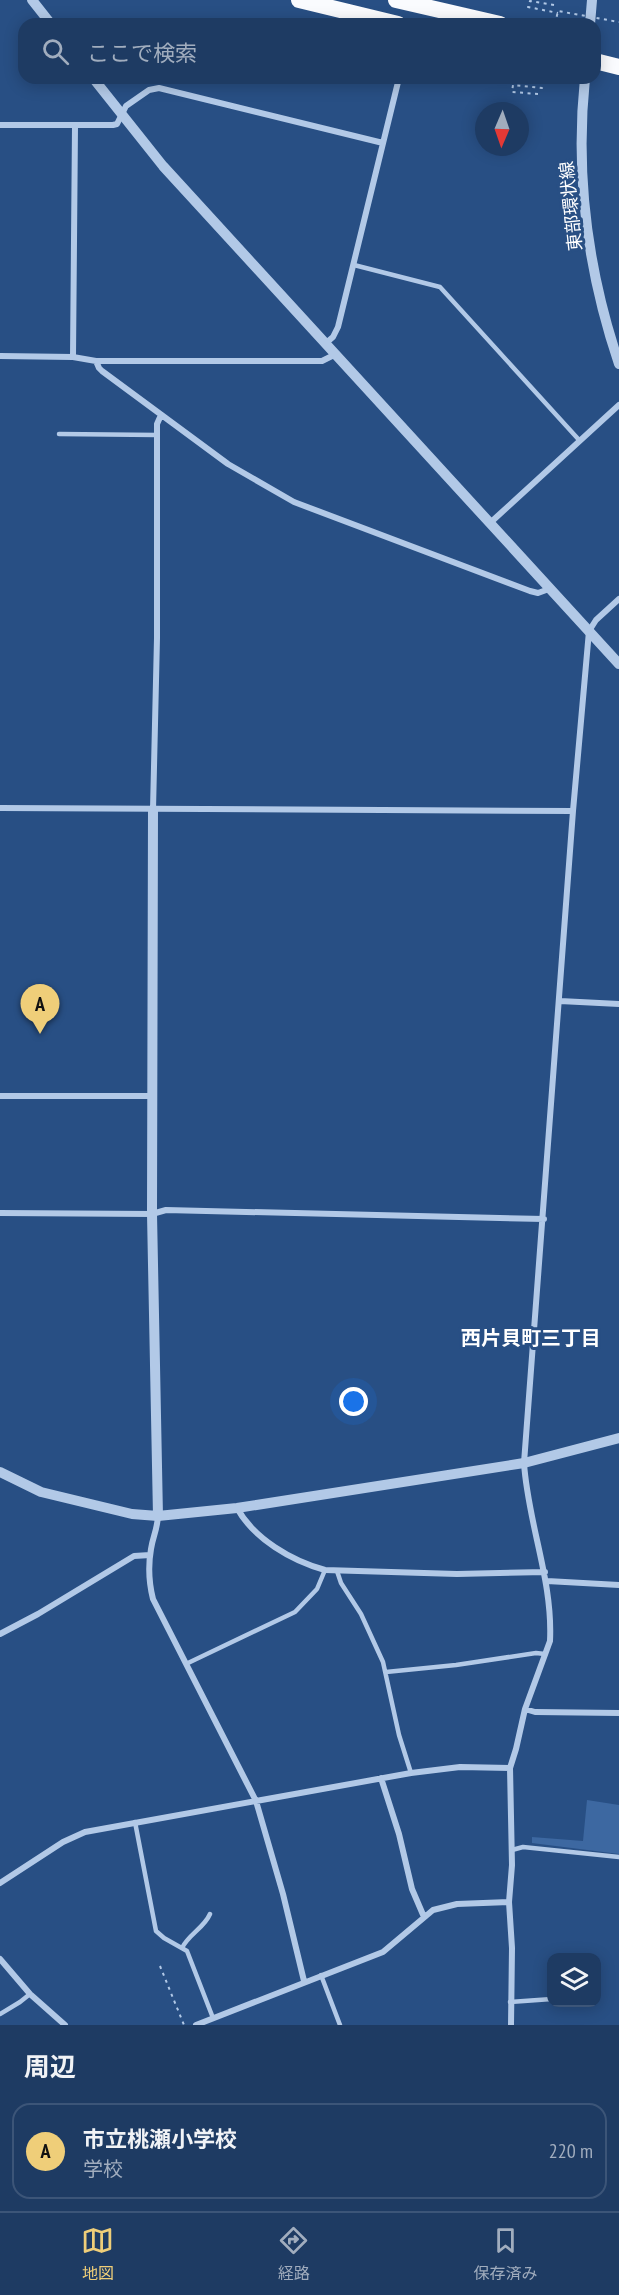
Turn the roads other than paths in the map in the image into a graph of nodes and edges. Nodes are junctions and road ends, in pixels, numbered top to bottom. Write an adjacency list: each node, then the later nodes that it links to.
1 (32, 0): 5 (street)
2 (299, 0): 6 (highway)
3 (592, 0): 8 (street)
4 (407, 1): 7 (highway)
5 (46, 18)
6 (373, 18)
7 (476, 18)
8 (590, 18)
9 (601, 62): 10 (highway)
10 (619, 67)
11 (98, 84): 14 (street)
12 (398, 84): 17 (street)
13 (585, 84): 24 (street, 東部環状線)
14 (122, 115): 16 (street); 17 (street); 19 (street)
15 (0, 125): 16 (street)
16 (75, 126): 22 (street)
17 (383, 143): 18 (street)
18 (354, 266): 19 (street); 29 (lane)
19 (326, 343): 20 (street)
20 (336, 354): 23 (street); 30 (street)
21 (0, 356): 22 (street)
22 (73, 357): 23 (street)
23 (96, 361): 26 (street)
24 (619, 364)
25 (619, 405): 29 (street)
26 (161, 415): 28 (street); 31 (street)
27 (59, 434): 28 (lane)
28 (157, 435): 36 (street)
29 (580, 441): 30 (street)
30 (490, 523): 31 (street)
31 (549, 589): 33 (street)
32 (619, 599): 33 (street)
33 (589, 631): 34 (street); 37 (street)
34 (619, 664)
35 (0, 808): 36 (street)
36 (153, 810): 37 (street); 41 (street)
37 (573, 811): 38 (street)
38 (560, 1000): 39 (street); 44 (street)
39 (619, 1004)
40 (0, 1096): 41 (street)
41 (152, 1096): 43 (street)
42 (0, 1213): 43 (street)
43 (152, 1214): 44 (street); 49 (street)
44 (544, 1219): 46 (street)
45 (619, 1438): 46 (street)
46 (524, 1463): 48 (street); 53 (street)
47 (0, 1472): 49 (street)
48 (237, 1509): 49 (street); 51 (street)
49 (158, 1516): 50 (street)
50 (150, 1555): 56 (street); 58 (street)
51 (324, 1570): 52 (street); 58 (lane)
52 (337, 1571): 53 (street); 59 (lane)
53 (545, 1572): 54 (street)
54 (547, 1581): 55 (street); 57 (street)
55 (619, 1585)
56 (0, 1634)
57 (545, 1654): 59 (lane); 60 (street)
58 (188, 1663): 65 (street)
59 (386, 1672): 63 (lane)
60 (525, 1710): 61 (street); 62 (street)
61 (619, 1713)
62 (510, 1768): 63 (street); 67 (street)
63 (411, 1773): 64 (street)
64 (381, 1778): 65 (street); 72 (street)
65 (256, 1801): 66 (street); 76 (street)
66 (135, 1822): 69 (street); 73 (lane)
67 (512, 1850): 68 (lane); 70 (street)
68 (619, 1857)
69 (0, 1883)
70 (509, 1902): 72 (street); 79 (street)
71 (210, 1914): 73 (lane)
72 (424, 1917): 75 (street)
73 (182, 1947): 81 (lane)
74 (0, 1959): 77 (street)
75 (321, 1975): 76 (street); 84 (lane)
76 (304, 1981): 81 (street)
77 (30, 1994): 80 (lane); 82 (street)
78 (547, 1999): 79 (lane)
79 (510, 2002): 85 (street)
80 (0, 2014)
81 (213, 2018): 83 (street)
82 (65, 2025)
83 (196, 2025)
84 (340, 2025)
85 (511, 2025)

